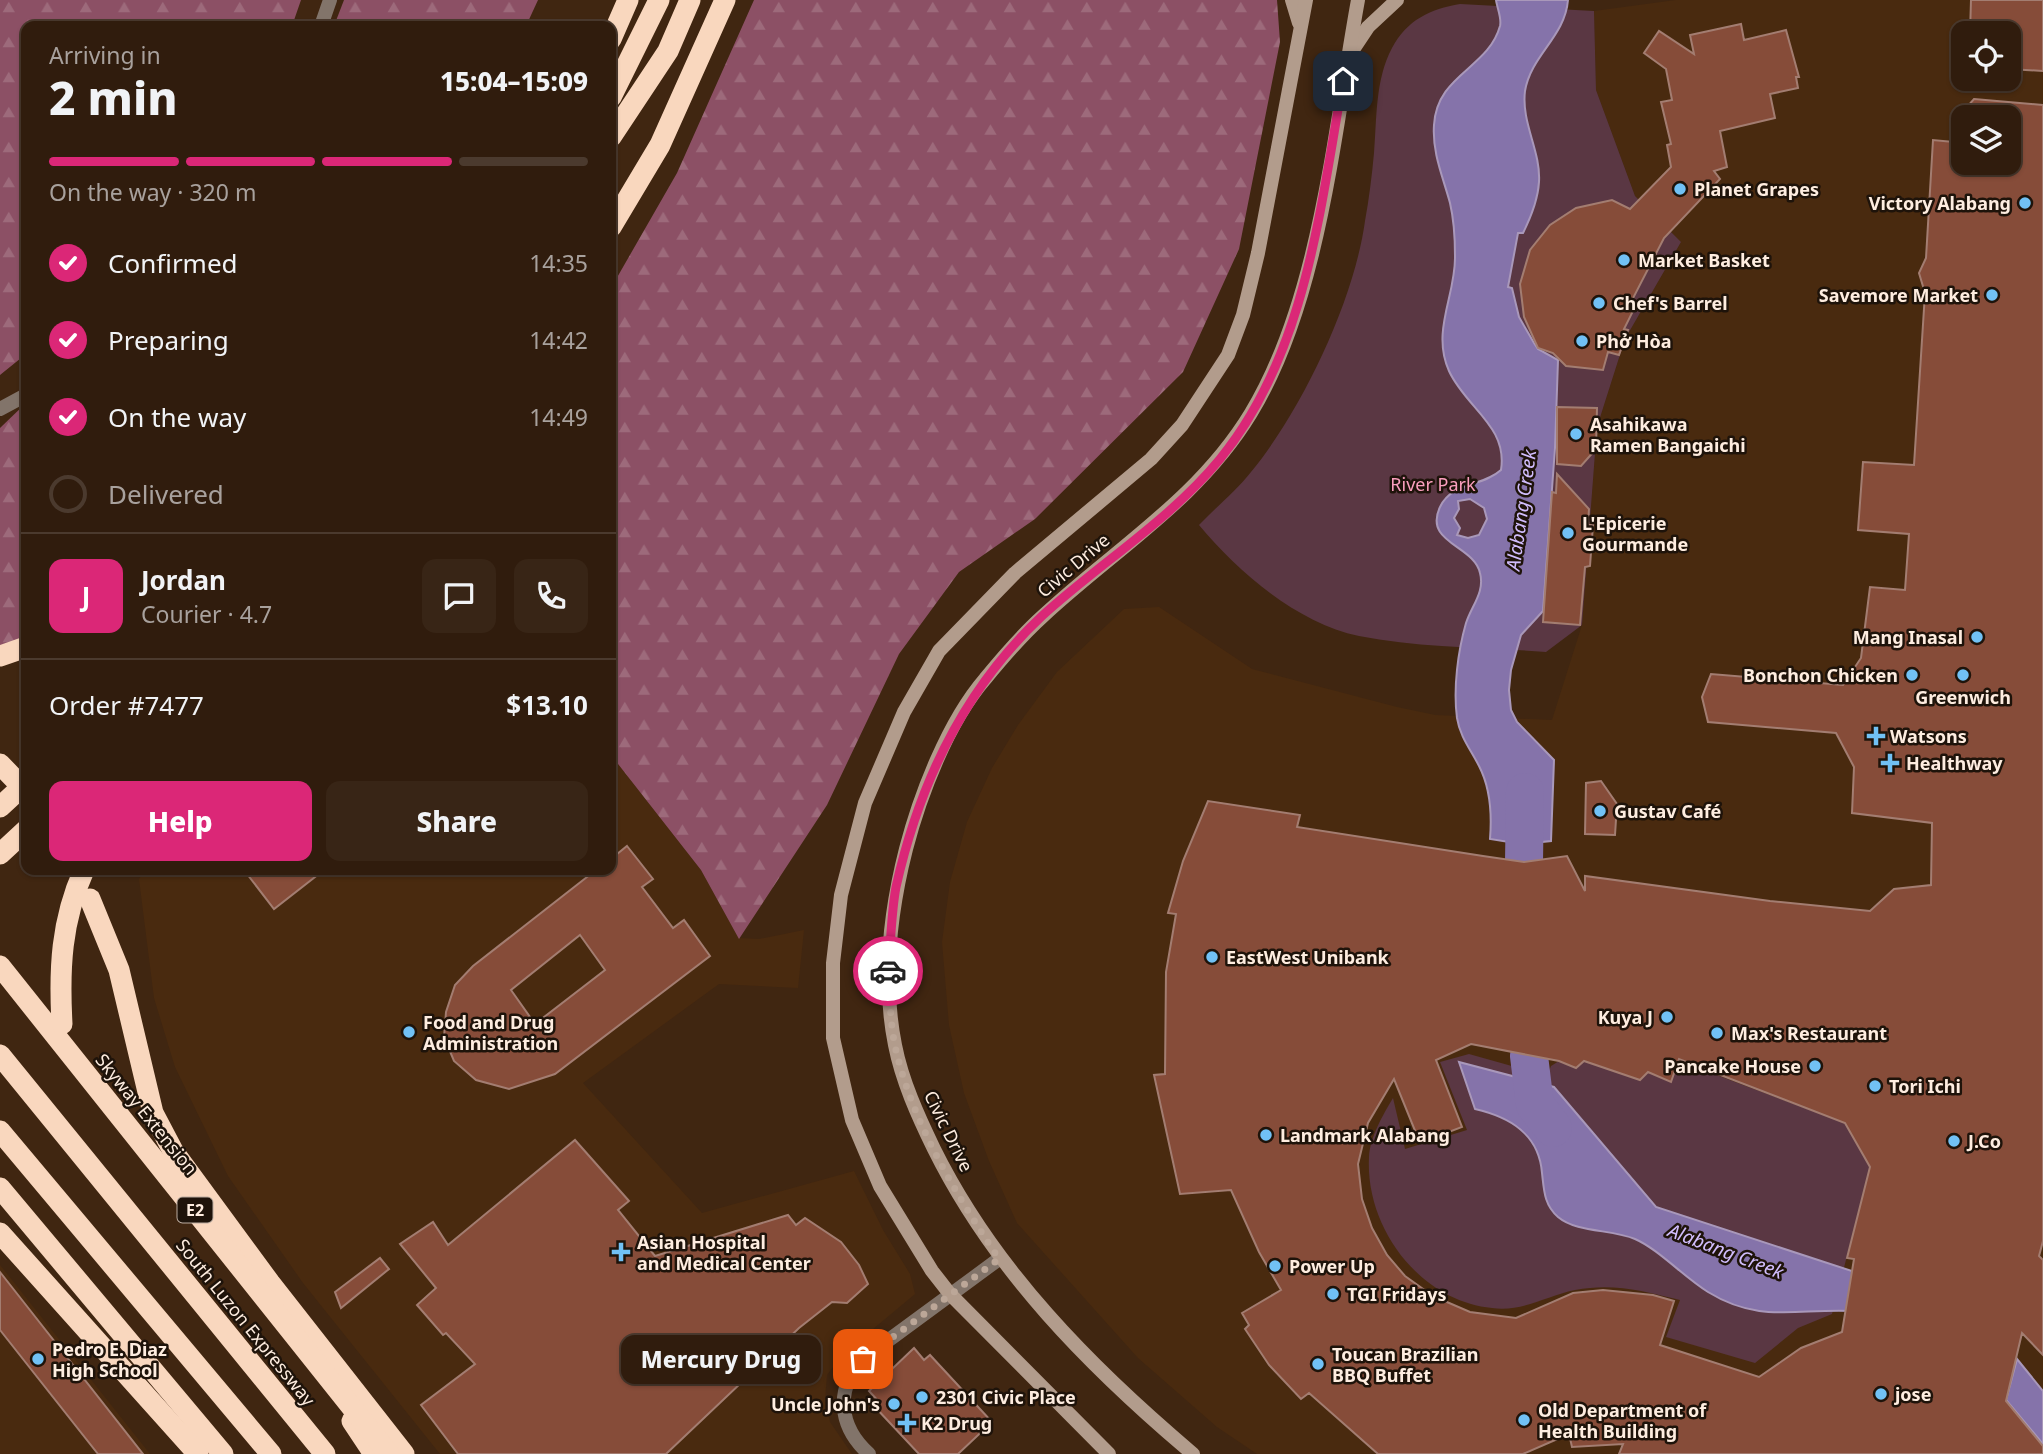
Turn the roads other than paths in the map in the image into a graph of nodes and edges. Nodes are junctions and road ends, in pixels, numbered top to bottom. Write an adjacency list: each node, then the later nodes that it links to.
1 (330, 0): 10 (street)
2 (628, 0): 11 (highway)
3 (659, 0): 14 (highway)
4 (690, 0): 15 (highway)
5 (725, 0): 16 (highway)
6 (1292, 0): 12 (main road)
7 (1306, 0): 12 (main road, Civic Drive)
8 (1357, 0): 13 (main road, Civic Drive)
9 (1397, 0): 13 (main road)
10 (323, 21)
11 (616, 28)
12 (1300, 28): 37 (main road, Civic Drive)
13 (1347, 58): 36 (main road, Civic Drive)
14 (616, 87)
15 (616, 129)
16 (645, 172): 17 (highway); 18 (highway)
17 (616, 204)
18 (616, 219)
19 (21, 397): 20 (street)
20 (0, 409)
21 (21, 649): 22 (highway)
22 (0, 656)
23 (0, 764): 24 (highway)
24 (21, 786)
25 (21, 788): 26 (highway, bridge)
26 (0, 807)
27 (21, 834): 28 (highway)
28 (0, 853)
29 (82, 875): 42 (highway, bridge)
30 (90, 899): 44 (highway)
31 (0, 966): 43 (highway, Skyway Extension / E2, bridge)
32 (0, 1055): 41 (highway, South Luzon Expressway)
33 (0, 1130): 40 (highway)
34 (0, 1188): 39 (highway)
35 (0, 1233): 38 (highway)
36 (999, 1259): 37 (street); 47 (main road, Civic Drive)
37 (950, 1294): 45 (street); 46 (main road, Civic Drive)
38 (198, 1454)
39 (223, 1454)
40 (271, 1454)
41 (325, 1454)
42 (374, 1454)
43 (389, 1454)
44 (404, 1454)
45 (869, 1454)
46 (1109, 1454)
47 (1193, 1454)

